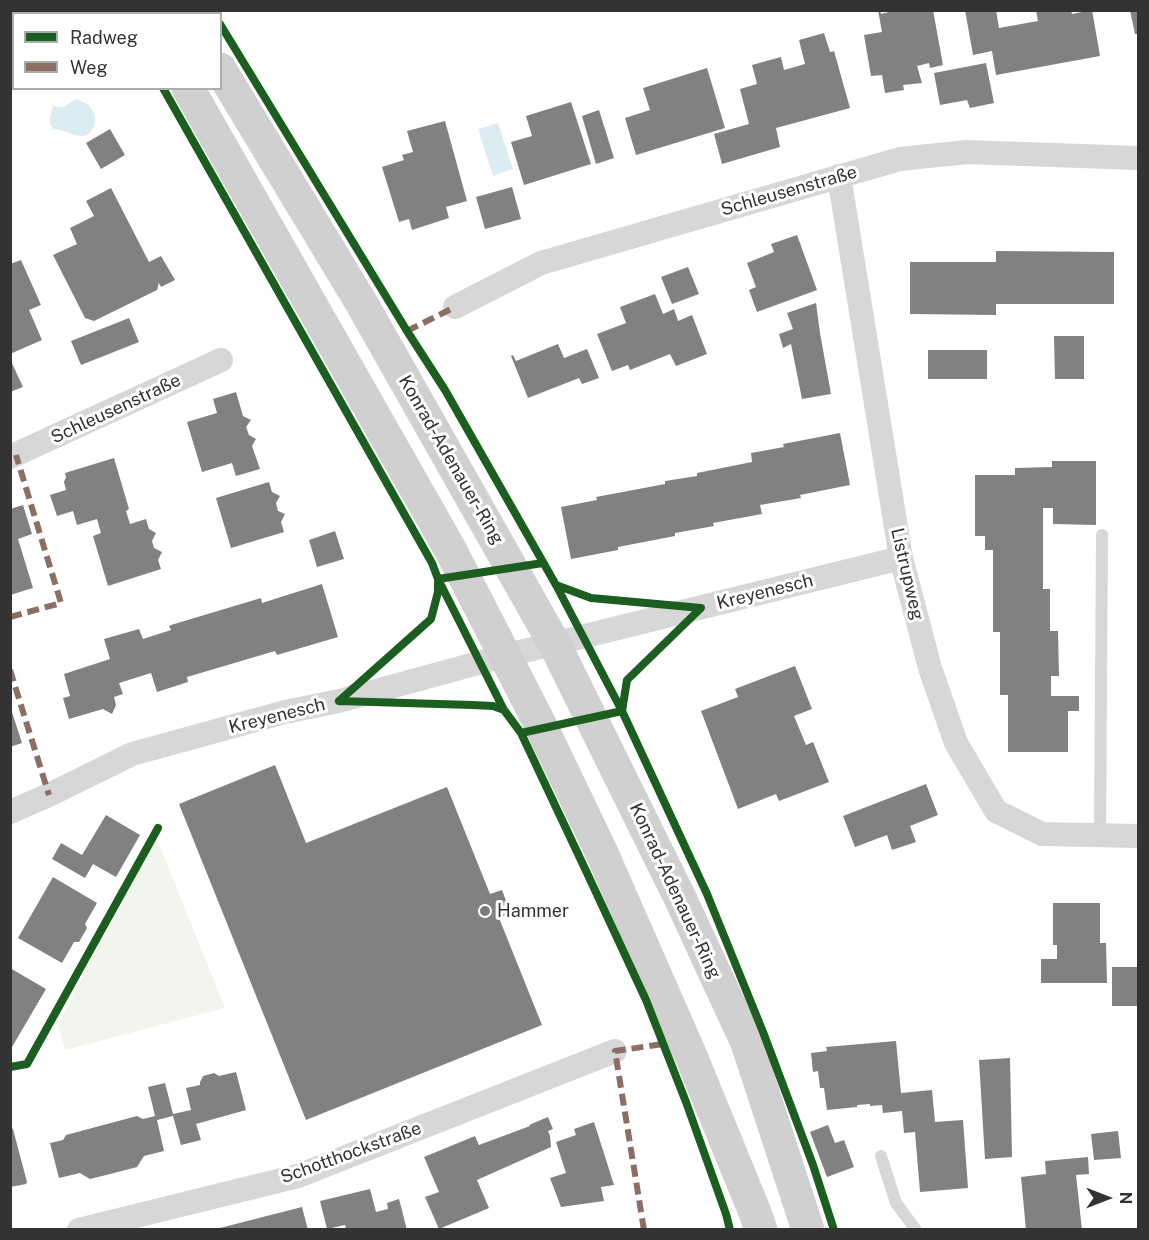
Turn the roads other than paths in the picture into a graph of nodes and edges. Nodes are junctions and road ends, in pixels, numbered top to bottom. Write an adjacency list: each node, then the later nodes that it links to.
1 (222, 72): 10 (main road, Konrad-Adenauer-Ring)
2 (189, 90): 11 (main road)
3 (1138, 158): 4 (street, Schleusenstraße)
4 (840, 176): 5 (street, Schleusenstraße); 9 (street, Listrupweg)
5 (455, 307)
6 (221, 360): 7 (street, Schleusenstraße)
7 (10, 457)
8 (1102, 536): 13 (lane)
9 (901, 558): 10 (street, Kreyenesch); 13 (street, Listrupweg)
10 (555, 645): 11 (street, Kreyenesch); 19 (main road, Konrad-Adenauer-Ring)
11 (504, 656): 12 (street, Kreyenesch); 18 (main road)
12 (10, 812)
13 (1100, 835): 14 (street, Listrupweg)
14 (1138, 836)
15 (615, 1051): 17 (street, Schotthockstraße)
16 (881, 1156): 20 (lane)
17 (79, 1230)
18 (761, 1230)
19 (808, 1230)
20 (916, 1230)

